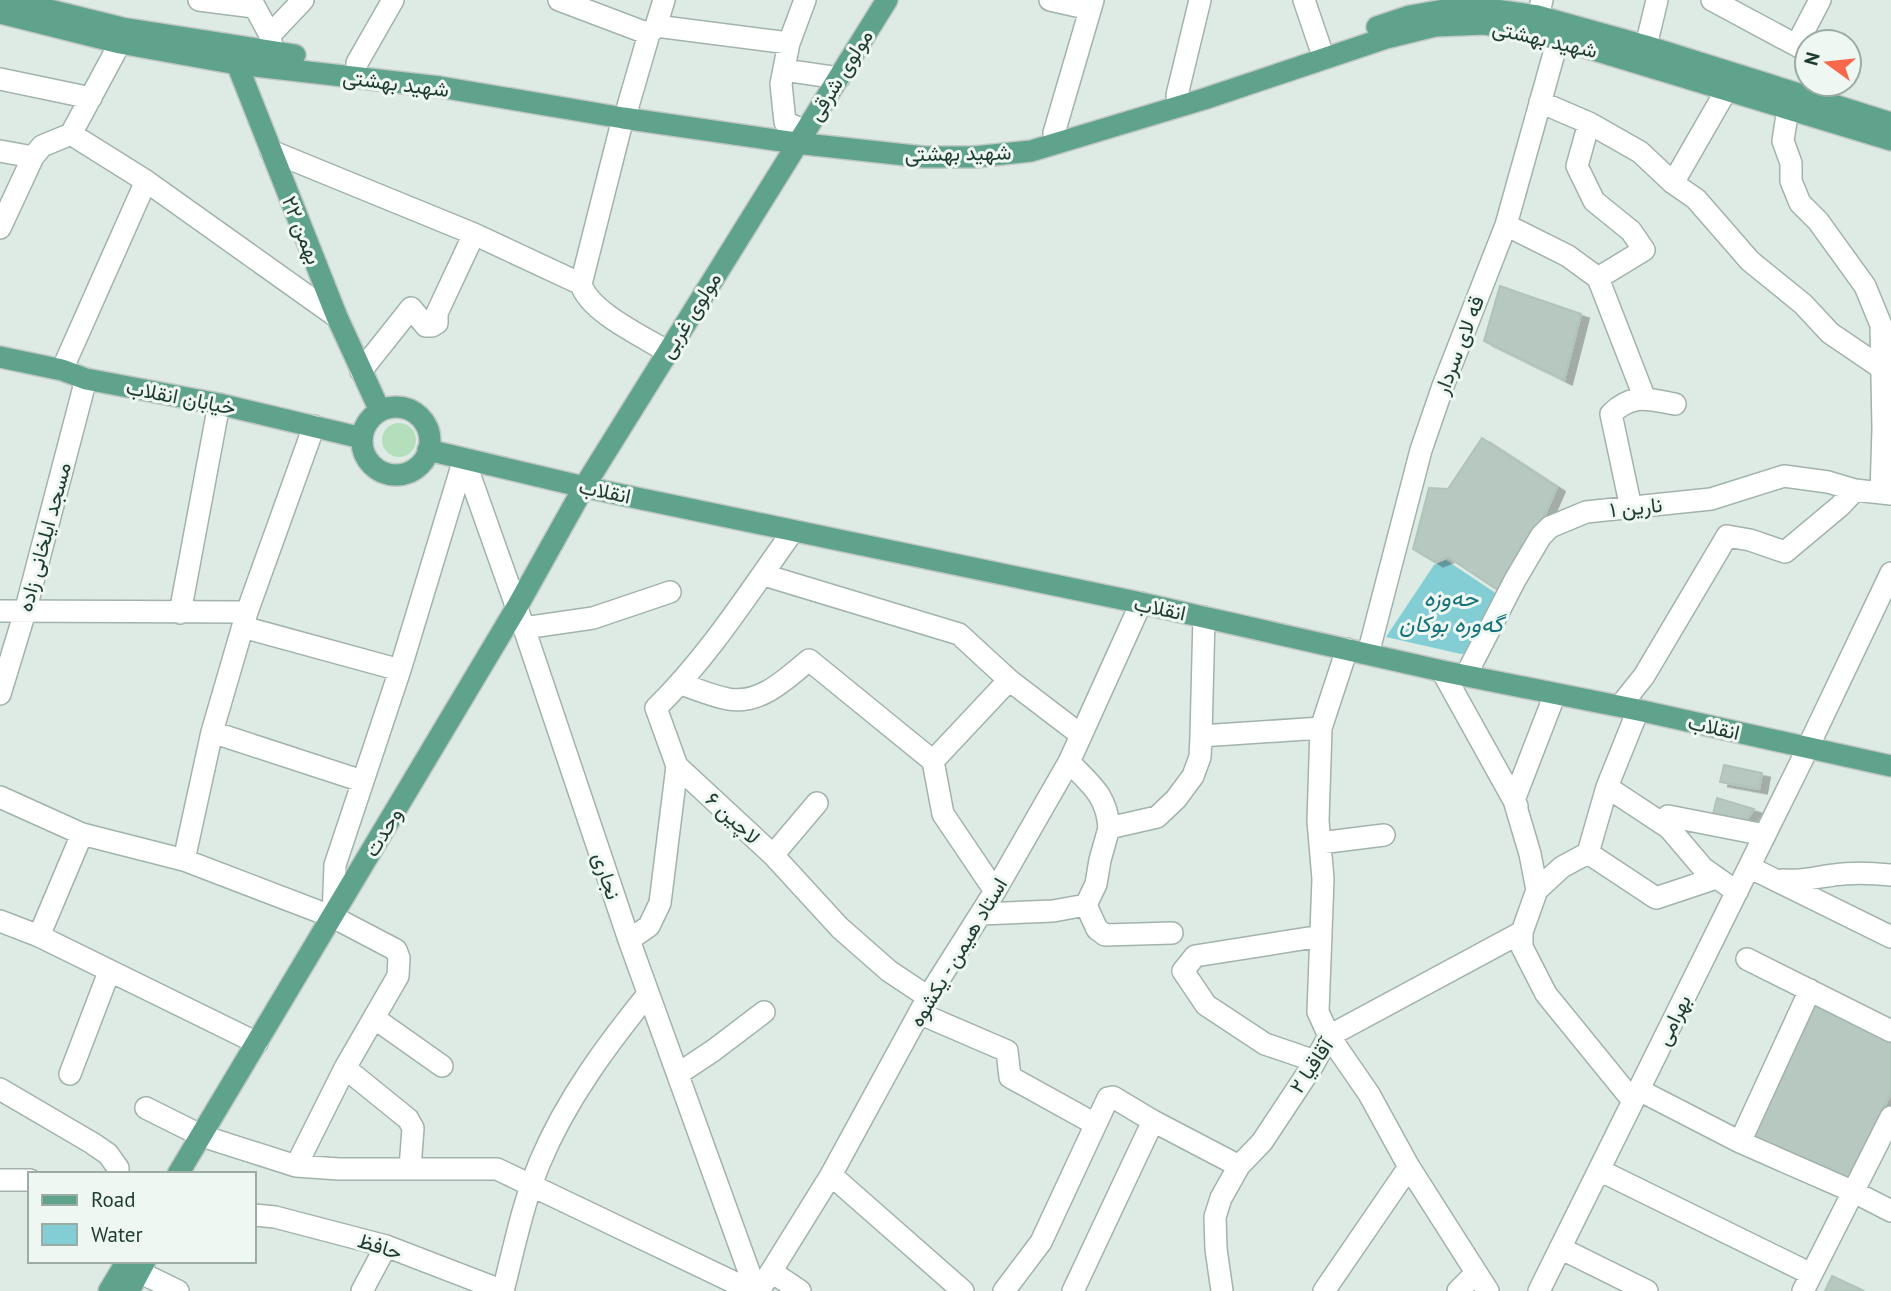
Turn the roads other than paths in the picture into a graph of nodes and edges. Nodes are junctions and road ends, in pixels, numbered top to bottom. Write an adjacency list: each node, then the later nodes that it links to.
1 (9, 0): 30 (main road, شهید بهشتی)
2 (199, 0): 15 (street)
3 (303, 0): 29 (street)
4 (393, 0): 31 (street)
5 (559, 0): 22 (street)
6 (664, 0): 22 (street)
7 (805, 0): 25 (street, مولوی شرقی)
8 (887, 0): 33 (main road, مولوی شرقی)
9 (1050, 0): 17 (street)
10 (1200, 0): 36 (street)
11 (1304, 0): 28 (street)
12 (1657, 0): 27 (street)
13 (1712, 0): 26 (street)
14 (1820, 0): 21 (street)
15 (253, 3): 29 (street)
16 (1467, 3): 18 (main road, شهید بهشتی); 19 (main road, شهید بهشتی)
17 (1091, 5): 43 (street)
18 (1408, 8): 28 (main road, شهید بهشتی)
19 (1540, 8): 27 (main road, شهید بهشتی)
20 (0, 13): 24 (main road, شهید بهشتی)
21 (1810, 28)
22 (652, 30): 25 (street); 40 (street)
23 (1558, 39): 35 (main road, شهید بهشتی); 38 (street, قه لای سردار); 45 (main road, شهید بهشتی)
24 (120, 43): 30 (main road, شهید بهشتی); 37 (street)
25 (789, 43): 32 (street, مولوی شرقی)
26 (1793, 43)
27 (1646, 46): 42 (main road, شهید بهشتی)
28 (1320, 47): 36 (main road, شهید بهشتی)
29 (273, 52): 30 (main road, شهید بهشتی); 31 (main road, شهید بهشتی); 40 (main road, شهید بهشتی)
30 (234, 55): 48 (main road, ۲۲ بهمن)
31 (357, 63): 40 (main road, شهید بهشتی)
32 (784, 71): 33 (street); 45 (street, مولوی شرقی)
33 (839, 78): 45 (main road, مولوی شرقی)
34 (0, 79): 37 (street)
35 (1727, 89): 39 (main road, شهید بهشتی); 51 (street)
36 (1177, 95): 43 (main road, شهید بهشتی)
37 (91, 98): 44 (street)
38 (1540, 102): 41 (street); 53 (street, قه لای سردار)
39 (1788, 107): 46 (main road, شهید بهشتی); 60 (street)
40 (626, 112): 45 (main road, شهید بهشتی); 56 (street)
41 (1589, 123): 51 (street); 55 (street)
42 (1891, 123)
43 (1055, 133): 45 (main road, شهید بهشتی)
44 (71, 134): 49 (street); 50 (street)
45 (800, 137): 58 (main road, مولوی غربی)
46 (1891, 141)
47 (0, 151): 49 (street)
48 (271, 152): 54 (street); 57 (main road, ۲۲ بهمن)
49 (33, 157): 52 (street)
50 (146, 181): 57 (street); 61 (street)
51 (1673, 183): 60 (street)
52 (1, 222)
53 (1506, 225): 55 (street); 90 (street, قه لای سردار)
54 (474, 234): 56 (street); 62 (street)
55 (1598, 278): 64 (street)
56 (581, 284): 58 (street)
57 (337, 317): 62 (main road, ۲۲ بهمن)
58 (668, 352): 73 (main road, مولوی غربی)
59 (0, 357): 61 (main road, خیابان انقلاب)
60 (1882, 369): 69 (street)
61 (62, 370): 63 (main road, خیابان انقلاب)
62 (361, 371): 67 (main road, ۲۲ بهمن)
63 (86, 379): 65 (main road, خیابان انقلاب); 84 (street, مسجد ایلخانی زاده)
64 (1645, 399): 66 (street); 76 (street)
65 (219, 404): 68 (main road, خیابان انقلاب); 85 (street)
66 (1675, 404)
67 (380, 411): 70 (main road); 71 (main road)
68 (314, 426): 70 (main road, خیابان انقلاب); 87 (street)
69 (1886, 437): 75 (street)
70 (362, 438): 71 (main road)
71 (428, 450): 72 (main road, انقلاب)
72 (464, 459): 73 (main road, انقلاب); 82 (street, نجاری); 91 (street)
73 (583, 487): 77 (main road, انقلاب); 82 (main road, وحدت)
74 (1855, 490): 75 (street, نارین ۱); 76 (street, نارین ۱); 98 (street)
75 (1886, 494)
76 (1631, 508): 93 (street, نارین ۱)
77 (793, 531): 79 (street); 81 (main road, انقلاب)
78 (1891, 573): 103 (street, بهرامی)
79 (764, 575): 94 (street); 95 (street)
80 (670, 592): 88 (street)
81 (1141, 603): 86 (main road, انقلاب); 101 (street, استاد هیمن - یکشوه)
82 (517, 607): 88 (street, نجاری); 131 (main road, وحدت)
83 (0, 611): 84 (street)
84 (25, 612): 85 (street); 96 (street, مسجد ایلخانی زاده)
85 (180, 613): 87 (street)
86 (1204, 617): 89 (main road, انقلاب); 102 (street)
87 (245, 619): 91 (street); 100 (street)
88 (524, 628): 138 (street, نجاری)
89 (1347, 649): 90 (main road, انقلاب); 99 (street)
90 (1368, 654): 92 (main road, انقلاب)
91 (400, 670): 108 (street)
92 (1442, 671): 93 (main road, انقلاب); 112 (street)
93 (1466, 676): 97 (main road, انقلاب)
94 (1009, 680): 101 (street); 104 (street)
95 (681, 684): 104 (street); 106 (street)
96 (0, 694)
97 (1555, 694): 98 (main road, انقلاب); 112 (street)
98 (1629, 708): 103 (main road, انقلاب); 109 (street)
99 (1321, 728): 102 (street); 118 (street)
100 (212, 732): 108 (street); 121 (street)
101 (1081, 735): 105 (street, استاد هیمن - یکشوه)
102 (1201, 736): 114 (street)
103 (1808, 748): 107 (main road, انقلاب); 117 (street, بهرامی)
104 (933, 761): 127 (street)
105 (1069, 762): 114 (street); 127 (street, استاد هیمن - یکشوه)
106 (677, 766): 120 (street, لاچین ۶); 138 (street, لاچین ۶)
107 (1891, 766)
108 (362, 781): 131 (street)
109 (1607, 787): 119 (street); 124 (street)
110 (0, 797): 115 (street)
111 (817, 803): 120 (street)
112 (1517, 806): 126 (street)
113 (1668, 816): 117 (street)
114 (1109, 828): 129 (street)
115 (82, 834): 121 (street); 135 (street)
116 (1384, 835): 118 (street)
117 (1765, 835): 122 (street, بهرامی)
118 (1320, 843): 136 (street)
119 (1588, 853): 124 (street); 126 (street)
120 (773, 855): 143 (street, لاچین ۶)
121 (184, 860): 131 (street)
122 (1749, 867): 125 (street); 128 (street, بهرامی)
123 (1891, 875): 125 (street)
124 (1716, 878): 128 (street)
125 (1777, 880): 137 (street)
126 (1537, 890): 133 (street)
127 (995, 891): 130 (street, استاد هیمن - یکشوه)
128 (1737, 892): 155 (street, بهرامی)
129 (1086, 905): 130 (street); 134 (street)
130 (981, 914): 143 (street, استاد هیمن - یکشوه)
131 (333, 917): 145 (street); 148 (main road, وحدت)
132 (0, 920): 135 (street)
133 (1522, 932): 147 (street, آقاقیا ۲); 155 (street)
134 (1172, 933)
135 (39, 936): 140 (street)
136 (1321, 936): 147 (street); 149 (street)
137 (1891, 937)
138 (629, 940): 142 (street, نجاری)
139 (1747, 959): 141 (street)
140 (109, 972): 148 (street); 152 (street)
141 (1810, 990): 146 (street); 161 (street)
142 (648, 994): 153 (street, نجاری); 172 (street)
143 (924, 1005): 159 (street, لاچین ۶); 169 (street, استاد هیمن - یکشوه)
144 (764, 1012): 153 (street)
145 (374, 1018): 150 (street); 151 (street)
146 (1891, 1031)
147 (1329, 1036): 149 (street, آقاقیا ۲); 164 (street)
148 (257, 1043): 160 (main road, وحدت)
149 (1315, 1061): 163 (street, آقاقیا ۲)
150 (442, 1066)
151 (345, 1068): 162 (street); 165 (street)
152 (70, 1074)
153 (678, 1074): 186 (street, نجاری)
154 (0, 1089): 167 (street)
155 (1636, 1095): 161 (street); 166 (street, بهرامی)
156 (146, 1108): 160 (street)
157 (1891, 1117): 173 (street)
158 (1153, 1121): 159 (street); 163 (street); 190 (street)
159 (1096, 1124): 189 (street)
160 (202, 1136): 162 (street); 168 (main road, وحدت)
161 (1740, 1142): 173 (street)
162 (296, 1166): 165 (street)
163 (1239, 1166): 191 (street, آقاقیا ۲)
164 (1409, 1167): 180 (street); 192 (street)
165 (410, 1169): 172 (street)
166 (1599, 1170): 177 (street, بهرامی); 181 (street)
167 (118, 1172)
168 (179, 1172)
169 (831, 1174): 179 (street, استاد هیمن - یکشوه); 188 (street)
170 (0, 1180): 171 (street)
171 (28, 1180)
172 (531, 1187): 185 (street); 186 (street)
173 (1854, 1192): 174 (street); 181 (street)
174 (1891, 1211)
175 (256, 1215): 176 (street, حافظ)
176 (386, 1246): 184 (street); 185 (street, حافظ)
177 (1560, 1248): 195 (street, بهرامی); 196 (street)
178 (135, 1271): 182 (main road); 183 (street)
179 (772, 1272): 186 (street, استاد هیمن - یکشوه); 187 (street)
180 (1476, 1273): 193 (street); 194 (street)
181 (1807, 1282)
182 (109, 1291)
183 (177, 1291)
184 (362, 1291)
185 (503, 1291)
186 (756, 1291)
187 (800, 1291)
188 (963, 1291)
189 (1004, 1291)
190 (1073, 1291)
191 (1222, 1291)
192 (1324, 1291)
193 (1458, 1291)
194 (1488, 1291)
195 (1539, 1291)
196 (1647, 1291)

